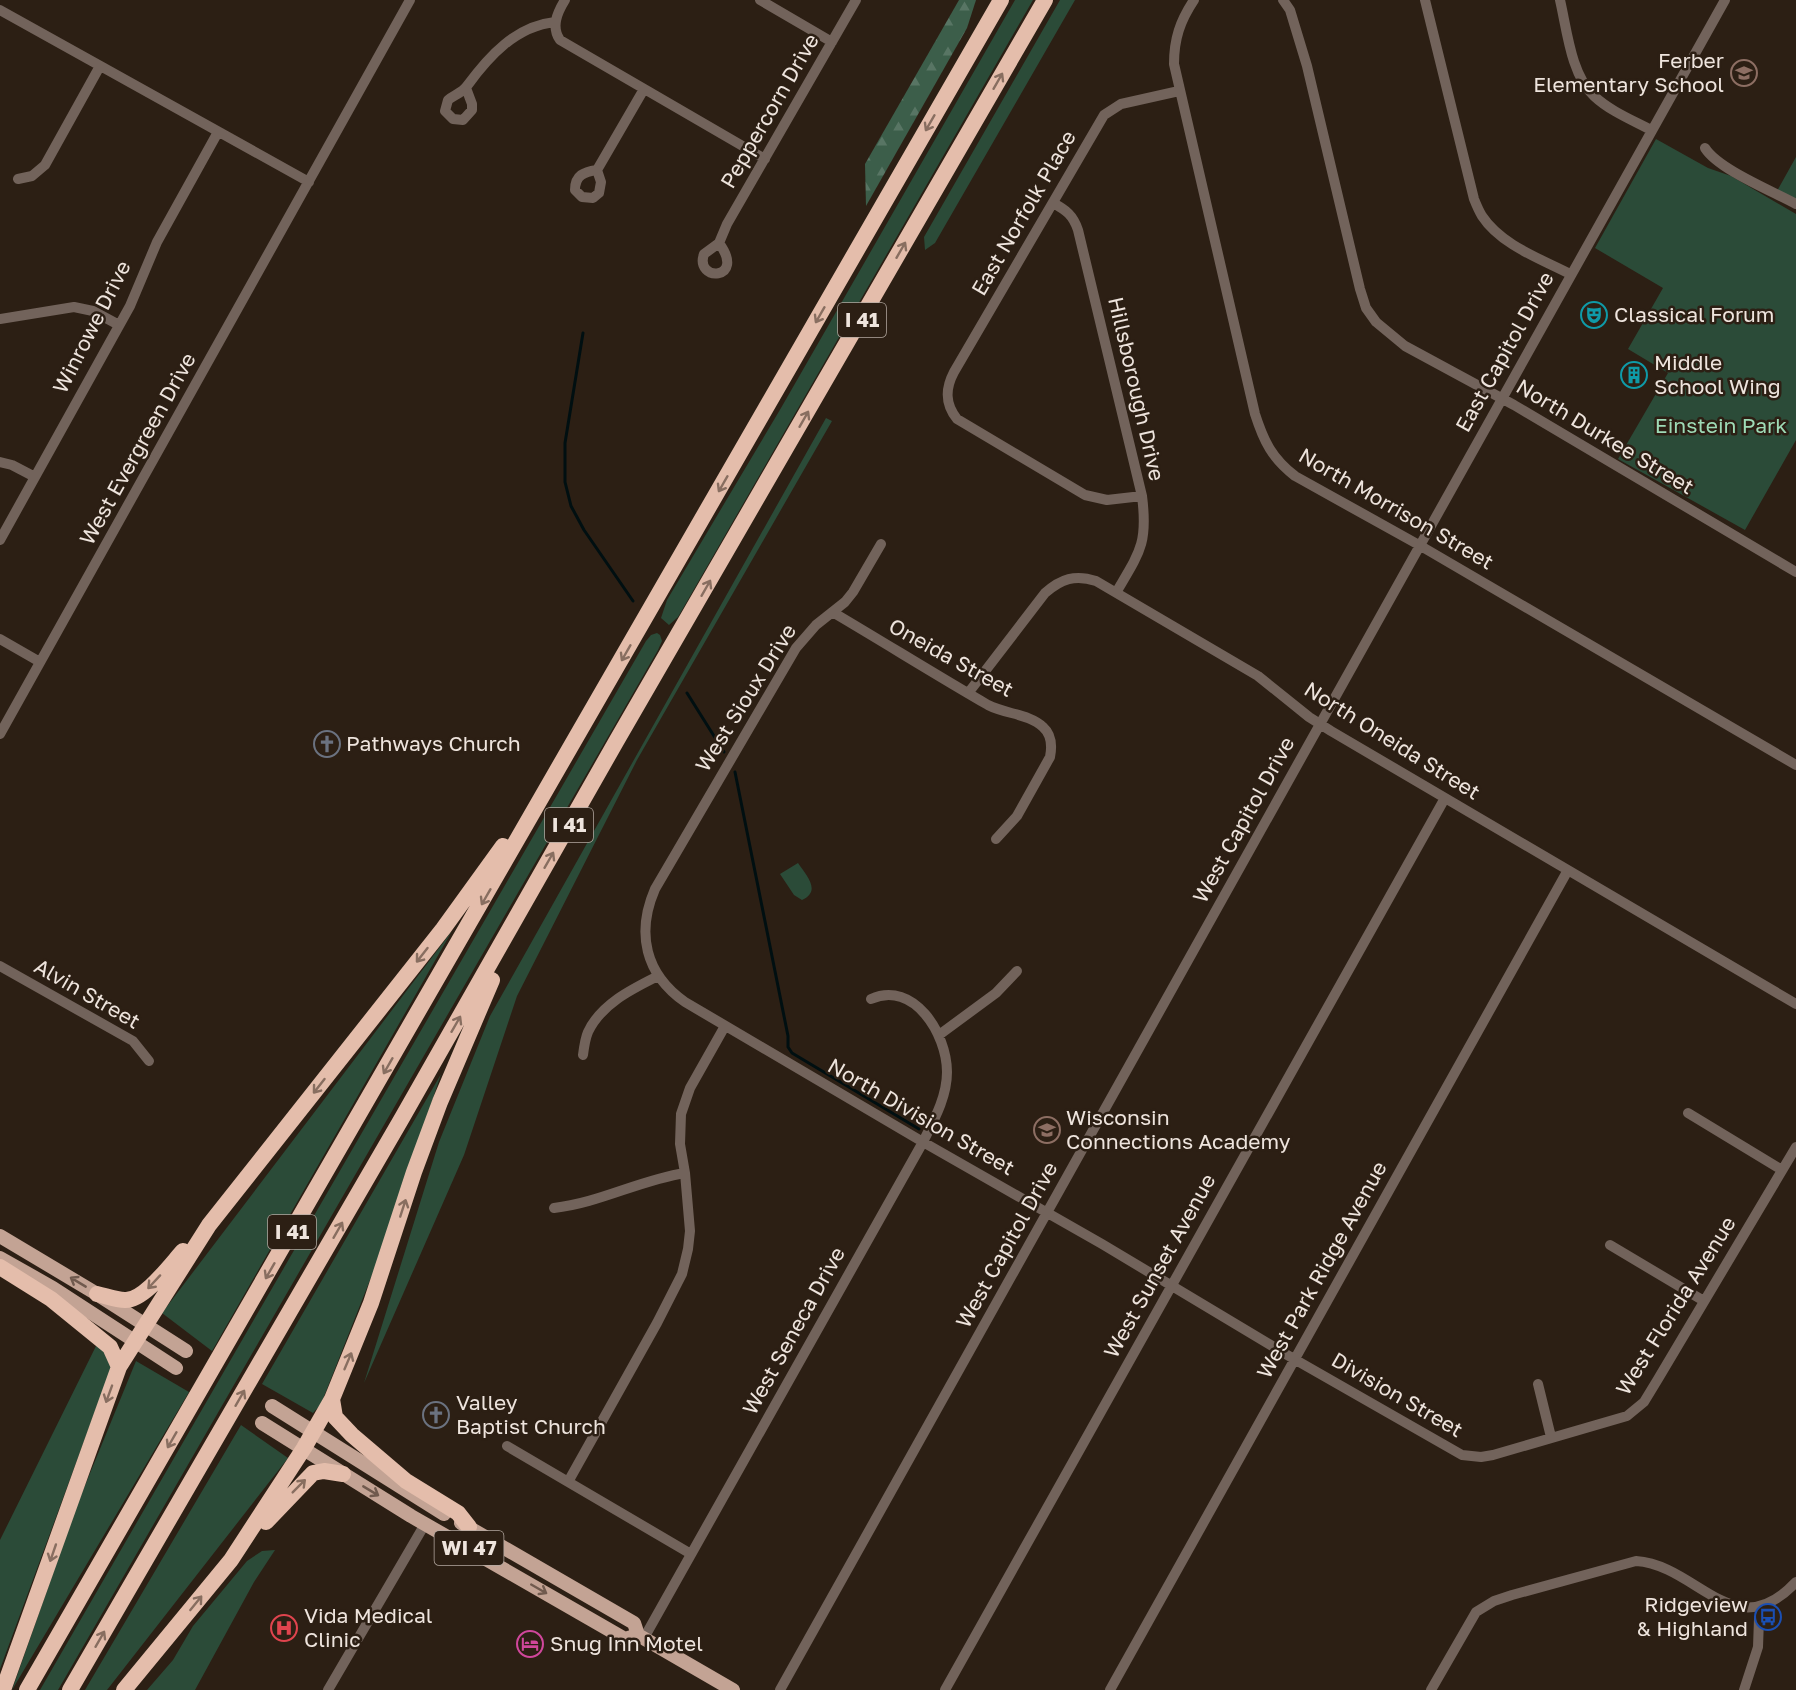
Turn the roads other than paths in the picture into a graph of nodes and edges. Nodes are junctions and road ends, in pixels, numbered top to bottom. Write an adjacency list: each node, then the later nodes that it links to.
1 (410, 0): 25 (street, West Evergreen Drive)
2 (565, 0): 13 (street)
3 (760, 0): 14 (street)
4 (856, 0): 14 (street, Peppercorn Drive)
5 (1001, 0): 48 (highway, I 41, one-way to 48)
6 (1045, 0): 52 (highway, I 41, one-way to 6)
7 (1194, 0): 18 (street, North Morrison Street)
8 (1283, 0): 32 (street, North Durkee Street)
9 (1425, 0): 29 (street)
10 (1560, 0): 19 (street)
11 (1725, 0): 19 (street, East Capitol Drive)
12 (0, 10): 15 (street)
13 (555, 22): 16 (street); 17 (street)
14 (832, 42): 22 (street, Peppercorn Drive)
15 (100, 66): 20 (street); 24 (street)
16 (466, 88)
17 (644, 89): 22 (street); 23 (street)
18 (1179, 91): 26 (street, East Norfolk Place); 38 (street, North Morrison Street)
19 (1651, 130): 29 (street, East Capitol Drive)
20 (218, 132): 25 (street); 31 (street, Winrowe Drive)
21 (1705, 148): 27 (street)
22 (765, 159): 28 (street, Peppercorn Drive)
23 (597, 171)
24 (18, 179)
25 (309, 182): 43 (street, West Evergreen Drive)
26 (1053, 203): 35 (street, Hillsborough Drive); 35 (street, East Norfolk Place)
27 (1796, 204)
28 (719, 243)
29 (1570, 274): 32 (street, East Capitol Drive)
30 (0, 319): 31 (street)
31 (120, 325): 34 (street, Winrowe Drive)
32 (1502, 398): 38 (street, East Capitol Drive); 39 (street, North Durkee Street)
33 (0, 462): 34 (street)
34 (35, 477): 36 (street, Winrowe Drive)
35 (1142, 496): 40 (street, Hillsborough Drive)
36 (0, 540)
37 (881, 543): 41 (street, West Sioux Drive)
38 (1419, 545): 45 (street, East Capitol Drive); 47 (street, North Morrison Street)
39 (1796, 572)
40 (1117, 591): 44 (street, North Oneida Street); 45 (street, North Oneida Street)
41 (834, 612): 44 (street, Oneida Street); 55 (street, West Sioux Drive)
42 (0, 639): 43 (street)
43 (40, 662): 46 (street, West Evergreen Drive)
44 (969, 692): 50 (street, Oneida Street)
45 (1320, 724): 49 (street, North Oneida Street); 68 (street, West Capitol Drive)
46 (0, 734)
47 (1796, 765)
48 (557, 774): 69 (highway, one-way to 69); 101 (highway, I 41, one-way to 101)
49 (1445, 798): 51 (street, North Oneida Street); 74 (street, West Sunset Avenue)
50 (996, 840)
51 (1568, 870): 57 (street, North Oneida Street); 80 (street, West Park Ridge Avenue)
52 (520, 910): 84 (highway, one-way to 52); 102 (highway, I 41, one-way to 52)
53 (0, 966): 61 (street, Alvin Street)
54 (1017, 971): 59 (street)
55 (658, 976): 58 (street, North Division Street); 60 (street)
56 (871, 999): 59 (street)
57 (1796, 1004)
58 (724, 1026): 63 (street, North Division Street); 66 (street)
59 (939, 1035): 63 (street, West Seneca Drive)
60 (583, 1055)
61 (149, 1061)
62 (1688, 1113): 65 (street)
63 (923, 1142): 68 (street, North Division Street); 95 (street, West Seneca Drive)
64 (1796, 1147): 65 (street, West Florida Avenue)
65 (1782, 1170): 76 (street, West Florida Avenue)
66 (685, 1173): 67 (street); 92 (street)
67 (554, 1208)
68 (1047, 1213): 74 (street, North Division Street); 106 (street, West Capitol Drive)
69 (209, 1225): 75 (highway, one-way to 75); 77 (highway)
70 (0, 1236): 75 (main road, one-way to 70)
71 (1610, 1245): 76 (street)
72 (0, 1258): 78 (main road)
73 (0, 1267): 81 (highway)
74 (1171, 1285): 80 (street, North Division Street); 107 (street, West Sunset Avenue)
75 (97, 1293): 77 (main road)
76 (1704, 1301): 88 (street, West Florida Avenue)
77 (145, 1324): 78 (highway); 79 (main road)
78 (135, 1342): 81 (highway); 82 (main road)
79 (186, 1351)
80 (1294, 1359): 88 (street, Division Street); 108 (street, West Park Ridge Avenue)
81 (119, 1367): 100 (highway, one-way to 100)
82 (176, 1368)
83 (1538, 1384): 88 (street)
84 (332, 1400): 87 (highway); 94 (highway)
85 (272, 1406): 87 (main road, WI 47)
86 (262, 1423): 90 (main road, WI 47)
87 (313, 1432): 90 (highway); 94 (main road, WI 47)
88 (1551, 1437)
89 (507, 1446): 92 (street)
90 (304, 1448): 91 (main road, WI 47); 96 (highway)
91 (344, 1474): 93 (main road, WI 47, one-way to 93); 96 (highway, one-way to 91)
92 (568, 1482): 95 (street)
93 (426, 1524): 99 (main road, WI 47, one-way to 99); 104 (street)
94 (469, 1527): 99 (main road, WI 47)
95 (691, 1554): 99 (street, West Seneca Drive)
96 (231, 1560): 103 (highway, one-way to 96)
97 (1796, 1582): 98 (street)
98 (1764, 1606): 109 (street); 110 (street)
99 (641, 1636): 105 (main road, WI 47)
100 (3, 1690)
101 (27, 1690)
102 (70, 1690)
103 (124, 1690)
104 (328, 1690)
105 (733, 1690)
106 (780, 1690)
107 (945, 1690)
108 (1110, 1690)
109 (1431, 1690)
110 (1744, 1690)

